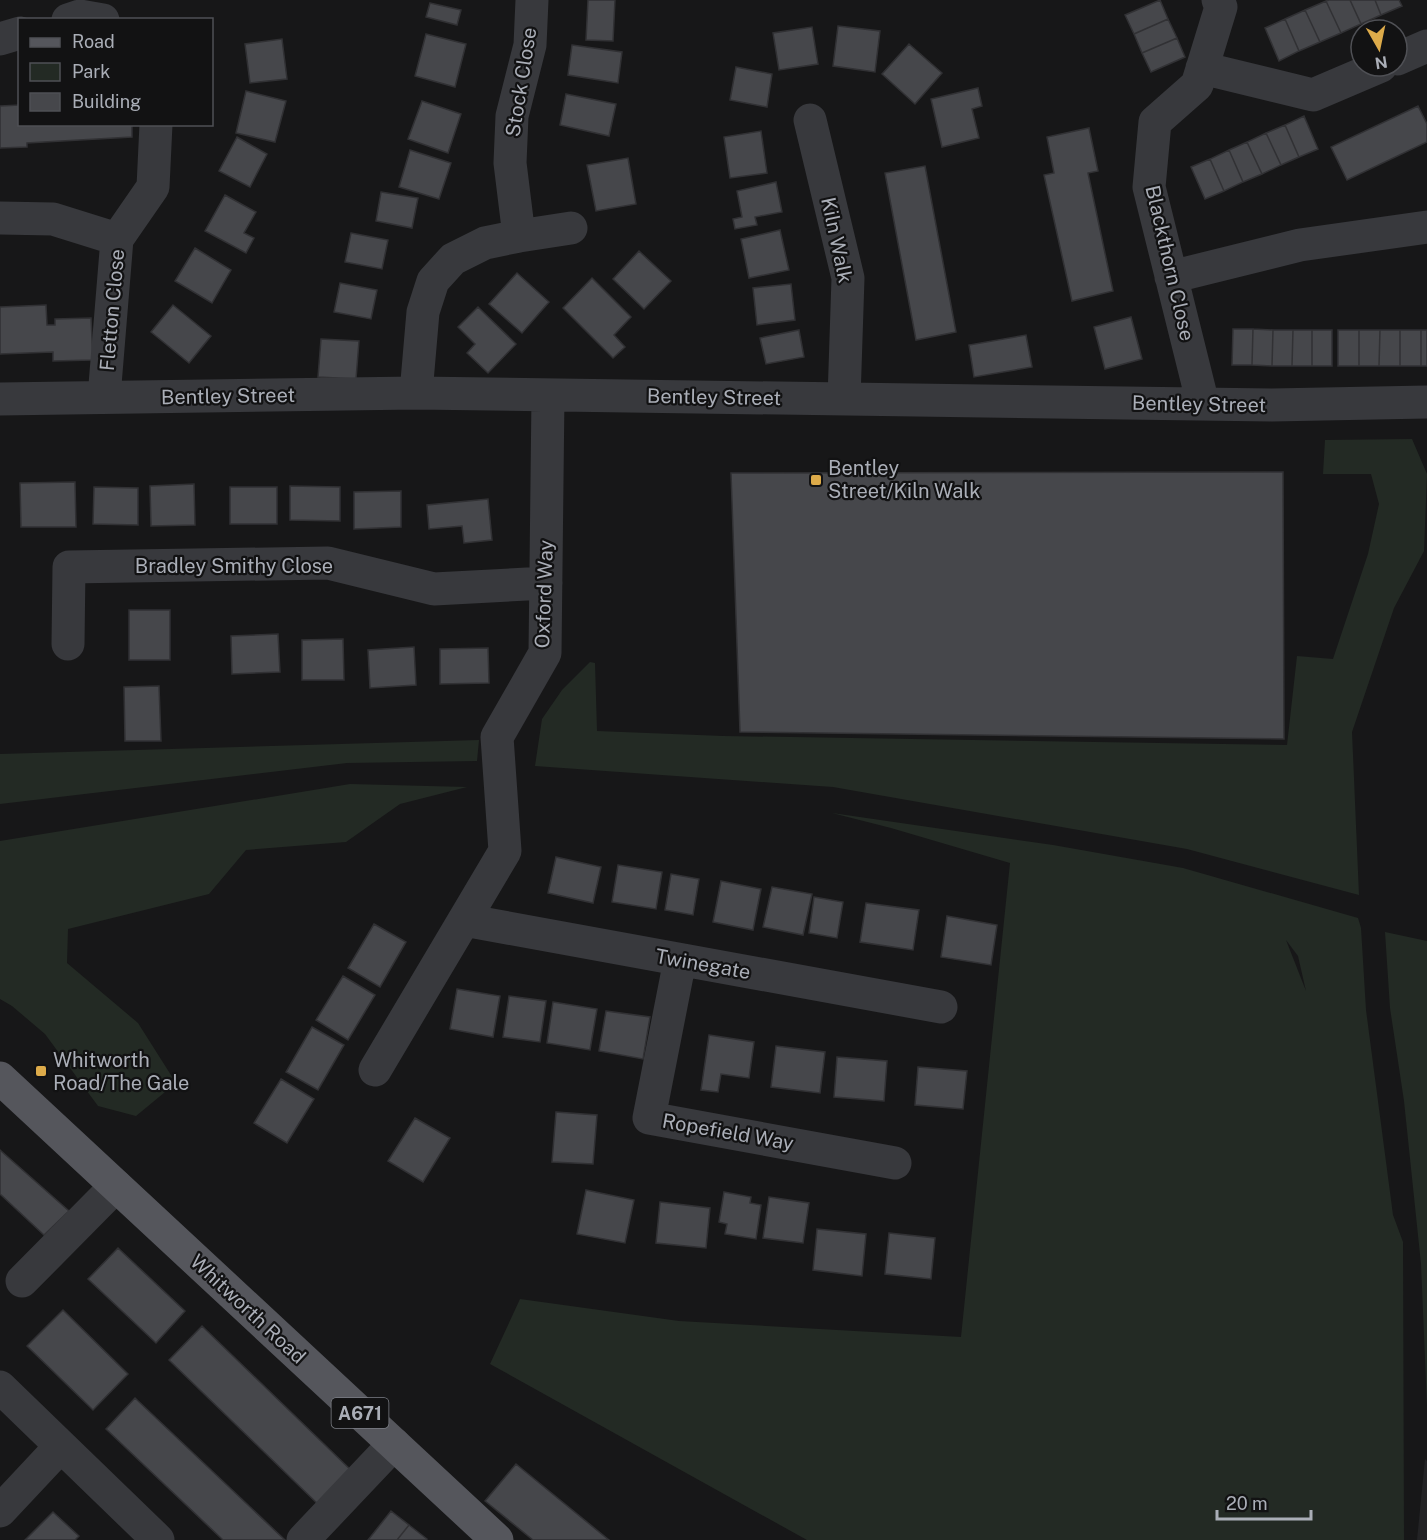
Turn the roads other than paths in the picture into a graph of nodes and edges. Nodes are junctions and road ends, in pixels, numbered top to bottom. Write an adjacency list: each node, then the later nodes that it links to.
1 (531, 0): 16 (street, Stock Close)
2 (1218, 0): 9 (street, Blackthorn Close)
3 (100, 13): 4 (street)
4 (74, 18)
5 (18, 34): 6 (street)
6 (0, 39)
7 (1427, 46): 8 (street)
8 (1409, 54)
9 (1202, 68): 10 (street); 18 (street, Blackthorn Close)
10 (1352, 78)
11 (810, 120): 23 (street, Kiln Walk)
12 (156, 126): 17 (street, Fletton Close)
13 (0, 218): 17 (street)
14 (1427, 227): 18 (street)
15 (571, 228): 16 (street)
16 (519, 236): 19 (street)
17 (117, 239): 21 (street, Fletton Close)
18 (1171, 277): 25 (street, Blackthorn Close)
19 (416, 393): 20 (street, Bentley Street); 21 (street, Bentley Street)
20 (549, 395): 23 (street, Bentley Street); 26 (street, Oxford Way)
21 (104, 397): 22 (street, Bentley Street)
22 (0, 399)
23 (844, 399): 25 (street, Bentley Street)
24 (1427, 402): 25 (street, Bentley Street)
25 (1203, 404)
26 (546, 583): 27 (street, Bradley Smithy Close); 28 (street, Oxford Way)
27 (68, 644)
28 (464, 920): 29 (street, Twinegate); 31 (street, Oxford Way)
29 (680, 960): 30 (street, Twinegate); 33 (street, Ropefield Way)
30 (941, 1007)
31 (375, 1070)
32 (0, 1078): 34 (main road, Whitworth Road / A671)
33 (895, 1162)
34 (116, 1186): 35 (street); 37 (main road, Whitworth Road / A671)
35 (22, 1281)
36 (0, 1387): 38 (street)
37 (394, 1444): 41 (street); 42 (main road, Whitworth Road / A671)
38 (60, 1446): 39 (street); 40 (street)
39 (0, 1511)
40 (158, 1540)
41 (303, 1540)
42 (496, 1540)

